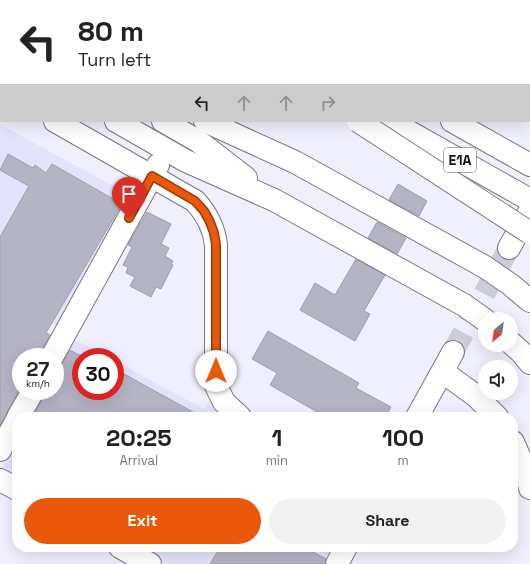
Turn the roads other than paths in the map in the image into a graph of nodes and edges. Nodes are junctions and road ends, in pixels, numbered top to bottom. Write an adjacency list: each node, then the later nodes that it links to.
1 (57, 122): 11 (main road)
2 (118, 122): 12 (main road)
3 (165, 122): 12 (main road)
4 (207, 122): 9 (main road)
5 (238, 122): 9 (main road)
6 (360, 122): 15 (main road, bridge)
7 (392, 122): 13 (main road, E1A)
8 (454, 122): 10 (main road, E1A)
9 (295, 162): 17 (main road)
10 (530, 165)
11 (155, 170): 19 (main road); 26 (main road)
12 (274, 200): 18 (main road)
13 (530, 200)
14 (530, 211): 16 (main road)
15 (530, 233)
16 (509, 248)
17 (530, 301)
18 (478, 315)
19 (57, 348)
20 (518, 349): 22 (main road)
21 (454, 352): 23 (main road)
22 (530, 363)
23 (443, 372): 27 (main road); 28 (main road)
24 (28, 400): 25 (main road)
25 (21, 412)
26 (235, 412)
27 (420, 412)
28 (492, 412)
29 (12, 429): 30 (main road)
30 (0, 450)
31 (518, 454): 34 (main road)
32 (0, 480): 33 (main road)
33 (12, 486)
34 (530, 488)
35 (129, 552): 37 (main road)
36 (343, 552): 38 (main road)
37 (150, 564)
38 (337, 564)

